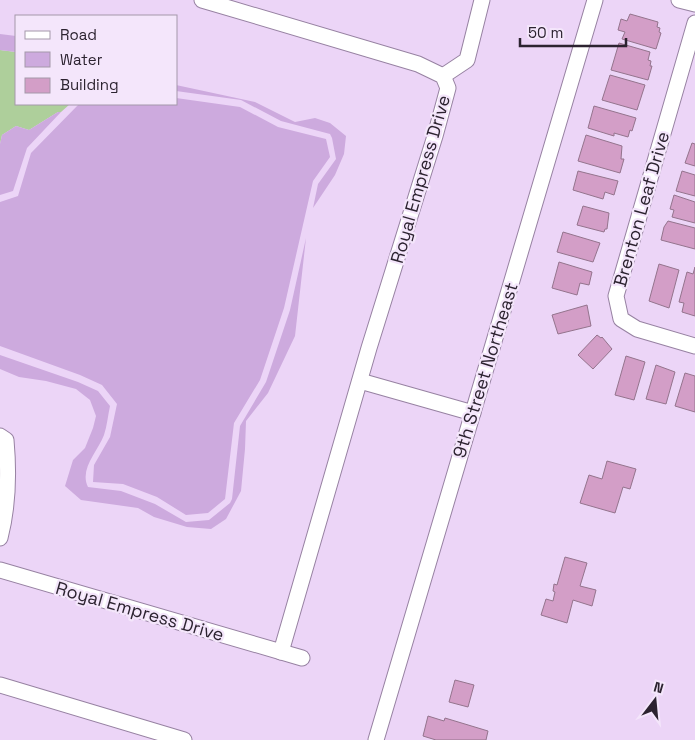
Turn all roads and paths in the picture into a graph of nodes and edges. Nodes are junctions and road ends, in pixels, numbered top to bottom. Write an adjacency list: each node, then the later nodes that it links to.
1 (202, 0): 7 (street, Royal Empress Drive)
2 (482, 0): 7 (street)
3 (595, 0): 10 (street, 9th Street Northeast)
4 (679, 0): 5 (street)
5 (695, 4)
6 (695, 23): 8 (street, Brenton Leaf Drive)
7 (443, 76): 9 (street, Royal Empress Drive)
8 (695, 346)
9 (360, 381): 10 (street); 14 (street, Royal Empress Drive)
10 (473, 413): 18 (street, 9th Street Northeast)
11 (0, 436): 12 (street)
12 (0, 538)
13 (0, 570): 14 (street, Royal Empress Drive)
14 (281, 652): 15 (street, Royal Empress Drive)
15 (302, 658)
16 (0, 685): 17 (street)
17 (184, 740)
18 (376, 740)

